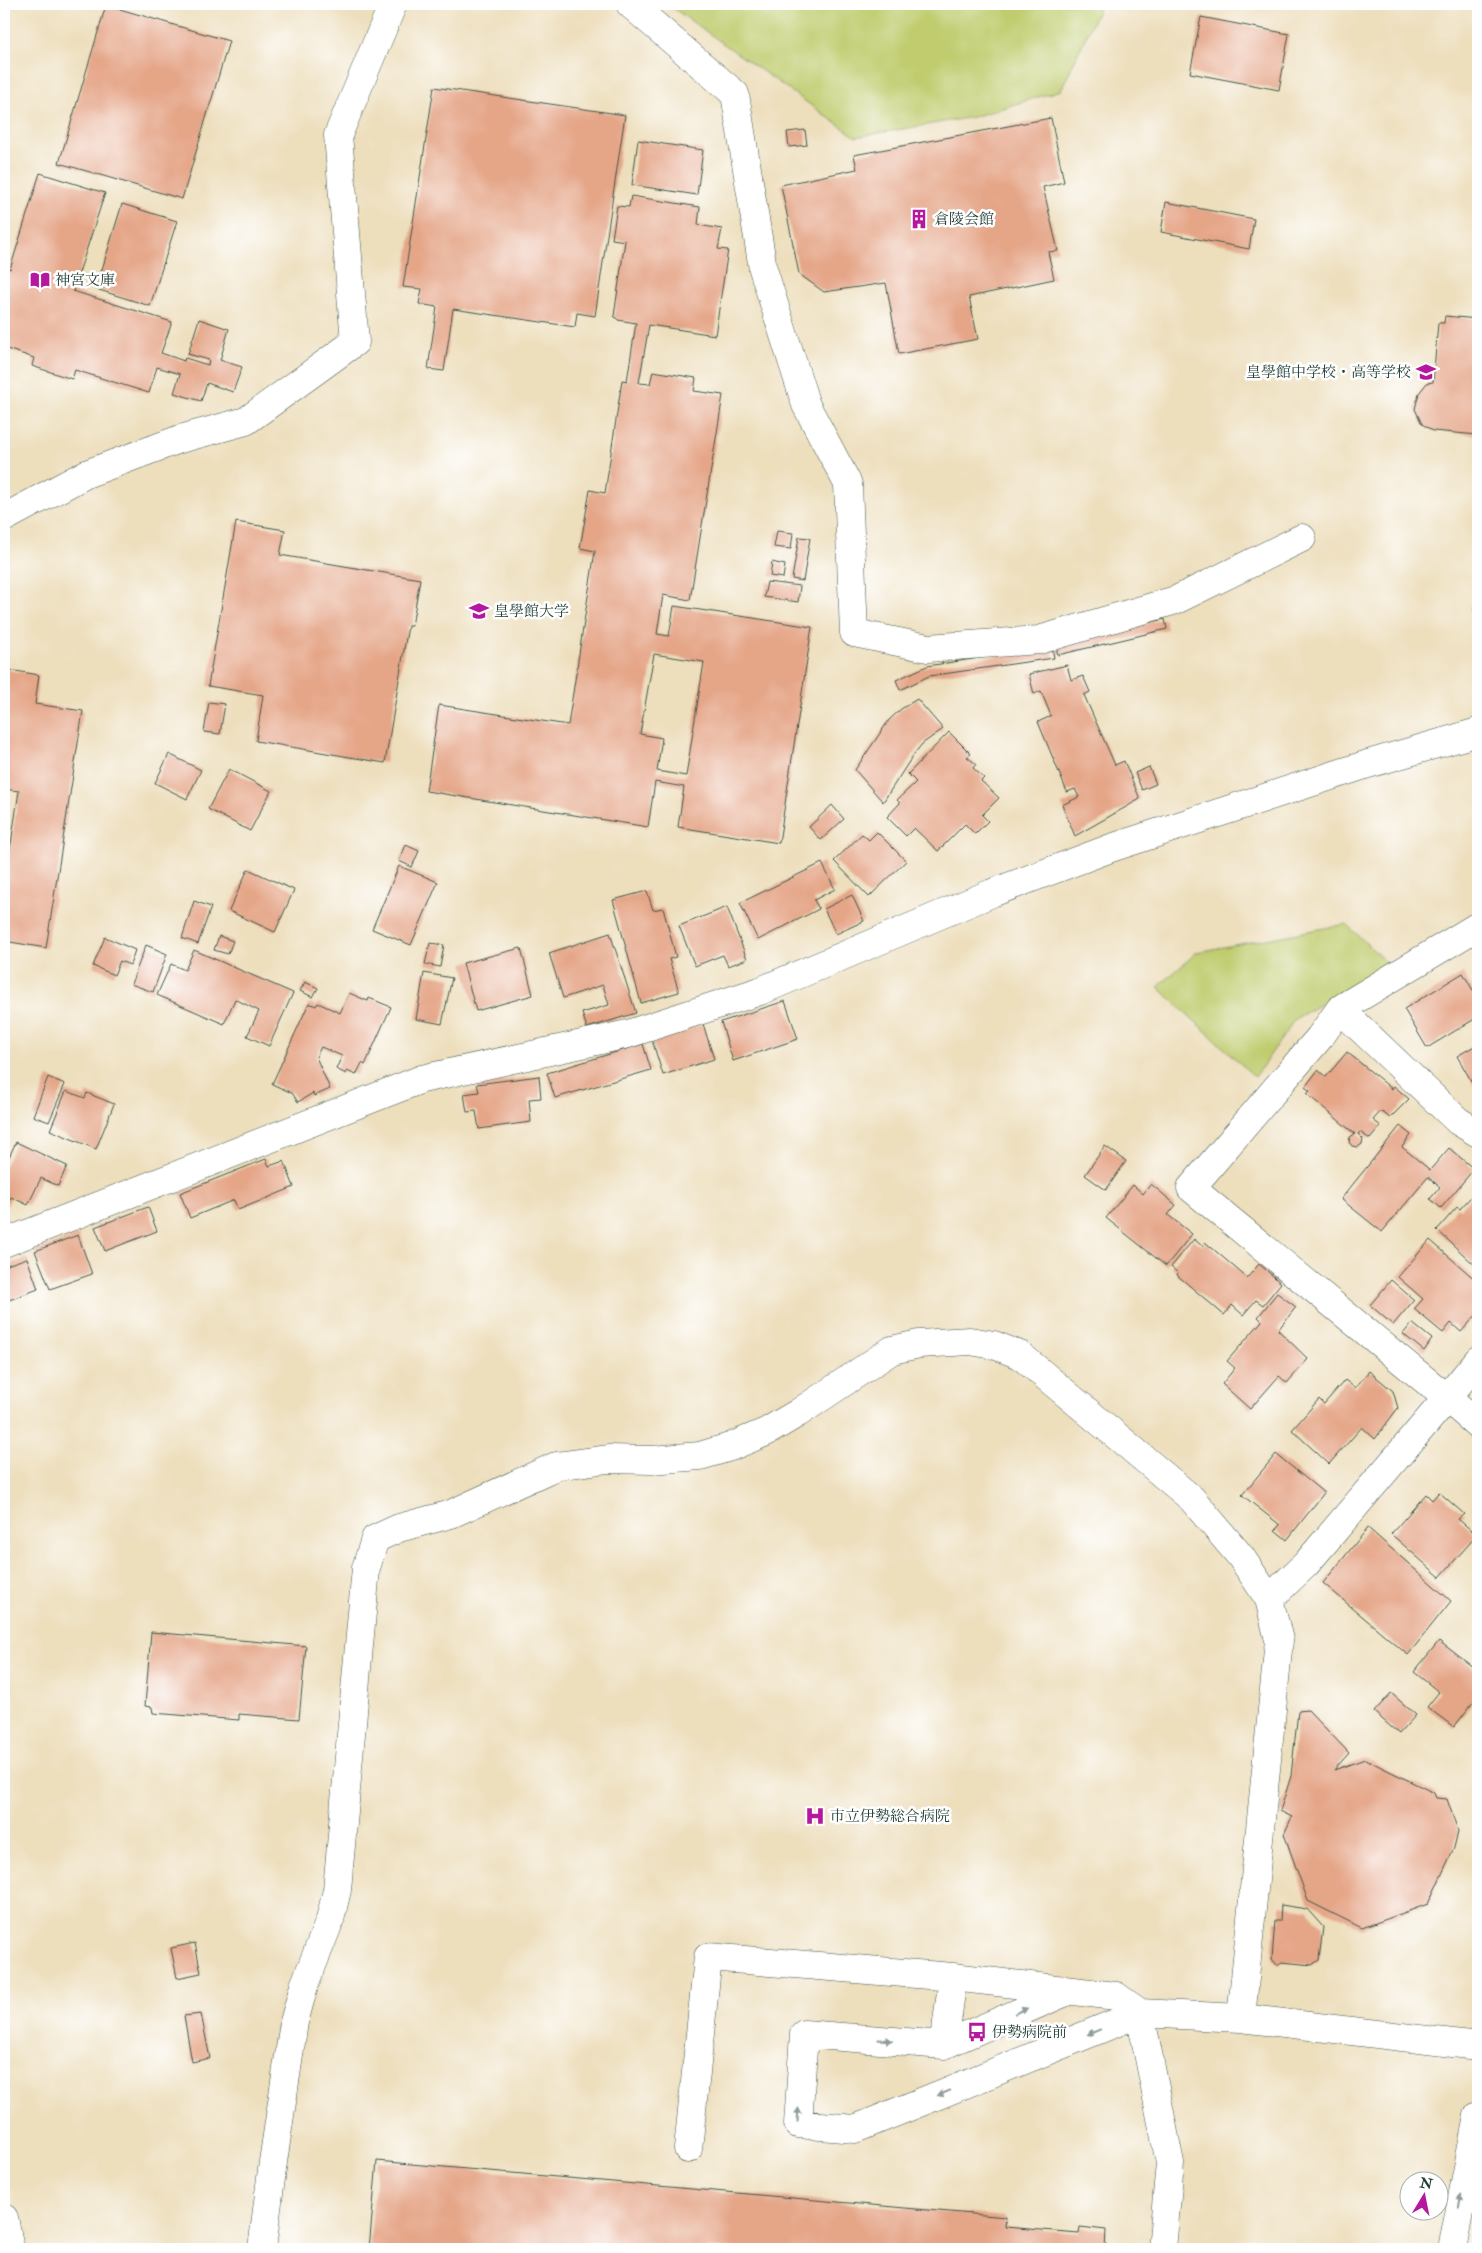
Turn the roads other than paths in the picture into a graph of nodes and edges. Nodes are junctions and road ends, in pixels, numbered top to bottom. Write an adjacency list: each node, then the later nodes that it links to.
1 (393, 4): 3 (main road)
2 (630, 4): 4 (main road)
3 (4, 518)
4 (1302, 538)
5 (1478, 732): 9 (main road)
6 (1478, 926): 7 (main road)
7 (1340, 1009): 8 (main road); 11 (main road)
8 (1478, 1133)
9 (4, 1243)
10 (1478, 1360): 11 (main road)
11 (1447, 1398): 12 (main road); 13 (main road)
12 (1478, 1425)
13 (1269, 1599): 17 (main road); 24 (main road)
14 (953, 1977): 15 (main road); 18 (main road); 21 (main road)
15 (1066, 1992): 16 (main road); 18 (main road, one-way to 15)
16 (1140, 2013): 17 (main road); 18 (main road, one-way to 18); 25 (main road)
17 (1241, 2018): 19 (main road)
18 (944, 2045)
19 (1478, 2046)
20 (1478, 2116): 26 (main road, one-way to 20)
21 (688, 2149)
22 (4, 2218): 23 (main road)
23 (10, 2249)
24 (262, 2249)
25 (1162, 2249)
26 (1452, 2249)

